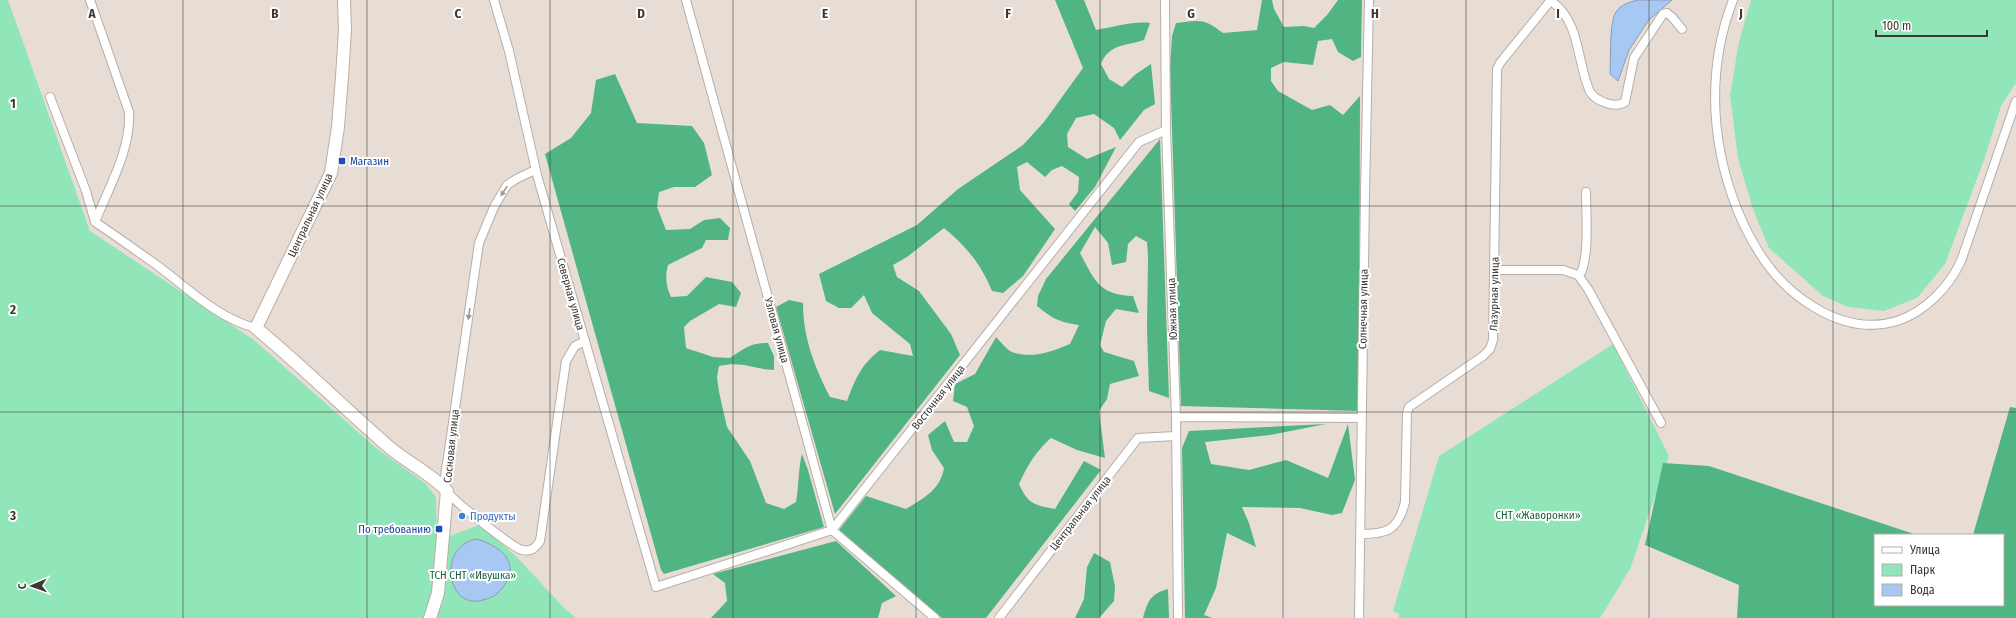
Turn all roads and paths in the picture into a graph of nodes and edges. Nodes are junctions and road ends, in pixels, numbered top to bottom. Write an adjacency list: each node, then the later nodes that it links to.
1 (90, 0): 15 (street)
2 (344, 0): 18 (street, Центральная улица)
3 (494, 0): 13 (street, Северная улица)
4 (686, 0): 25 (street, Узловая улица)
5 (1165, 0): 12 (street, Южная улица)
6 (1369, 0): 21 (street, Солнечная улица)
7 (1551, 0): 9 (street); 16 (street, Лазурная улица)
8 (1733, 0): 11 (street)
9 (1682, 29)
10 (50, 97): 15 (street)
11 (2016, 101)
12 (1166, 130): 20 (street, Южная улица); 25 (street, Восточная улица)
13 (535, 170): 19 (street, Северная улица); 24 (street, Сосновая улица, one-way to 24)
14 (1586, 192): 17 (street)
15 (95, 222): 18 (street)
16 (1494, 270): 17 (street); 26 (street, Лазурная улица)
17 (1579, 276): 22 (street)
18 (256, 328): 24 (street)
19 (585, 341): 24 (street, Сосновая улица); 25 (street, Северная улица)
20 (1176, 417): 21 (street); 23 (street, Южная улица)
21 (1362, 418): 26 (street, Солнечная улица)
22 (1661, 423)
23 (1175, 436): 29 (street, Центральная улица); 30 (street, Южная улица)
24 (447, 491): 27 (street)
25 (832, 530): 28 (street)
26 (1360, 534): 31 (street, Солнечная улица)
27 (430, 618)
28 (935, 618)
29 (999, 618)
30 (1178, 618)
31 (1359, 618)

